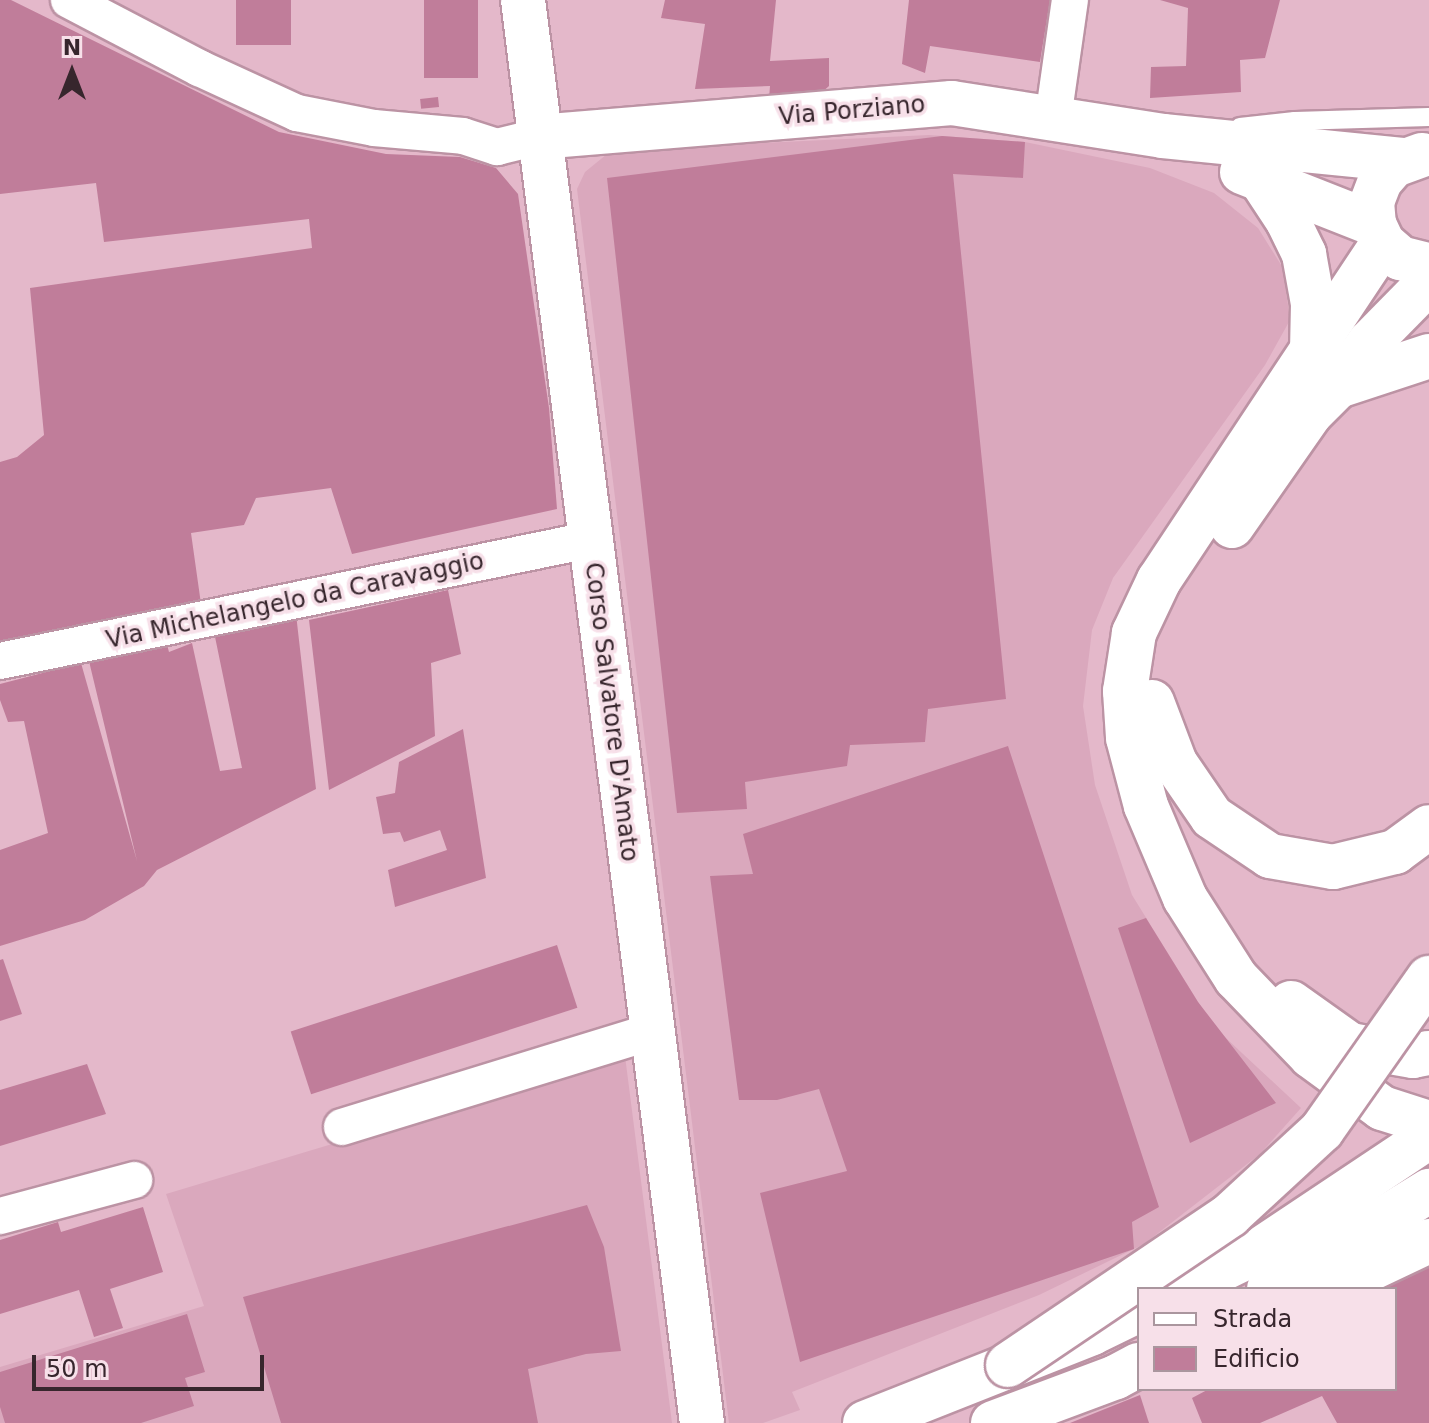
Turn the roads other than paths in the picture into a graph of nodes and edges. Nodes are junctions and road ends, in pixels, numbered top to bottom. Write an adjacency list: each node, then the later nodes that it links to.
1 (69, 0): 6 (street)
2 (523, 0): 6 (main road, Corso Salvatore D'Amato)
3 (1070, 0): 4 (street)
4 (1053, 119): 5 (main road, Via Porziano); 6 (main road, Via Porziano)
5 (1163, 136): 7 (main road, Via Porziano); 8 (main road, Via Porziano)
6 (538, 137): 15 (main road, Corso Salvatore D'Amato)
7 (1421, 148): 9 (main road, Via Porziano)
8 (1261, 180): 9 (main road, Via Porziano); 12 (main road)
9 (1379, 234): 10 (main road, Via Porziano); 12 (main road)
10 (1429, 265)
11 (1429, 282): 14 (main road)
12 (1312, 352): 22 (main road)
13 (1429, 356): 14 (main road)
14 (1338, 386): 17 (main road)
15 (589, 540): 16 (street, Via Michelangelo da Caravaggio); 20 (main road, Corso Salvatore D'Amato)
16 (0, 661)
17 (1152, 702): 18 (main road); 21 (main road)
18 (1429, 827)
19 (1429, 978): 33 (main road, bridge)
20 (650, 1032): 23 (street); 35 (main road, Corso Salvatore D'Amato)
21 (1429, 1053)
22 (1429, 1123)
23 (342, 1127)
24 (1429, 1137): 29 (main road)
25 (134, 1180): 27 (street)
26 (1429, 1191): 30 (main road)
27 (0, 1216)
28 (1429, 1241): 31 (main road)
29 (1185, 1287)
30 (1272, 1287)
31 (1332, 1287)
32 (1137, 1311): 33 (main road, bridge)
33 (1008, 1365): 36 (main road)
34 (1137, 1366): 37 (main road)
35 (702, 1423)
36 (865, 1423)
37 (993, 1423)

